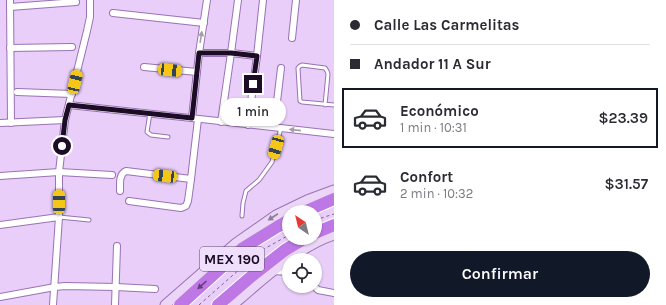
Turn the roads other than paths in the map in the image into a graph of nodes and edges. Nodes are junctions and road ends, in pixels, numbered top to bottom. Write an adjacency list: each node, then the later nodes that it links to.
1 (90, 0): 20 (street)
2 (207, 0): 9 (street)
3 (238, 0): 14 (street)
4 (263, 0): 15 (street)
5 (296, 0): 10 (street)
6 (76, 2): 7 (street)
7 (10, 3): 12 (street)
8 (113, 13): 9 (street)
9 (204, 23): 13 (street, one-way to 9)
10 (292, 38)
11 (72, 47): 12 (street)
12 (10, 48): 30 (street)
13 (199, 53): 14 (street); 18 (street)
14 (231, 53): 15 (street); 28 (street)
15 (257, 56): 31 (street)
16 (144, 67): 18 (street)
17 (281, 68): 32 (street)
18 (197, 72): 25 (street)
19 (17, 92): 20 (street)
20 (72, 94): 21 (street)
21 (69, 105): 24 (street); 27 (street)
22 (325, 105): 22 (lane); 23 (lane)
23 (334, 105)
24 (150, 113): 25 (street); 35 (lane)
25 (192, 118): 26 (street)
26 (198, 118): 28 (street); 39 (street)
27 (65, 120): 30 (street); 36 (street)
28 (221, 122): 31 (street)
29 (0, 123): 30 (street)
30 (11, 123)
31 (248, 124): 32 (street)
32 (274, 127): 33 (street)
33 (281, 128): 34 (street, one-way to 33); 45 (lane)
34 (334, 134)
35 (168, 137)
36 (59, 172): 37 (street); 38 (street); 46 (street)
37 (112, 175)
38 (0, 176)
39 (191, 179): 41 (street); 43 (street)
40 (334, 190): 65 (street, one-way to 65)
41 (120, 191)
42 (334, 199): 44 (highway)
43 (129, 201)
44 (320, 205)
45 (242, 216)
46 (59, 217): 47 (lane); 49 (street); 57 (street)
47 (90, 220)
48 (282, 224): 66 (highway, MEX 190, one-way to 66)
49 (0, 225)
50 (334, 225): 51 (highway)
51 (322, 230)
52 (334, 235): 55 (street)
53 (293, 245): 67 (highway, MEX 190)
54 (117, 246): 58 (street)
55 (274, 272): 56 (street); 68 (street)
56 (282, 272)
57 (55, 287): 58 (street); 62 (street); 63 (street)
58 (116, 287): 59 (street); 64 (street)
59 (155, 289)
60 (322, 291): 61 (street)
61 (334, 293)
62 (0, 297)
63 (53, 305)
64 (115, 305)
65 (165, 305)
66 (180, 305)
67 (218, 305)
68 (233, 305)

